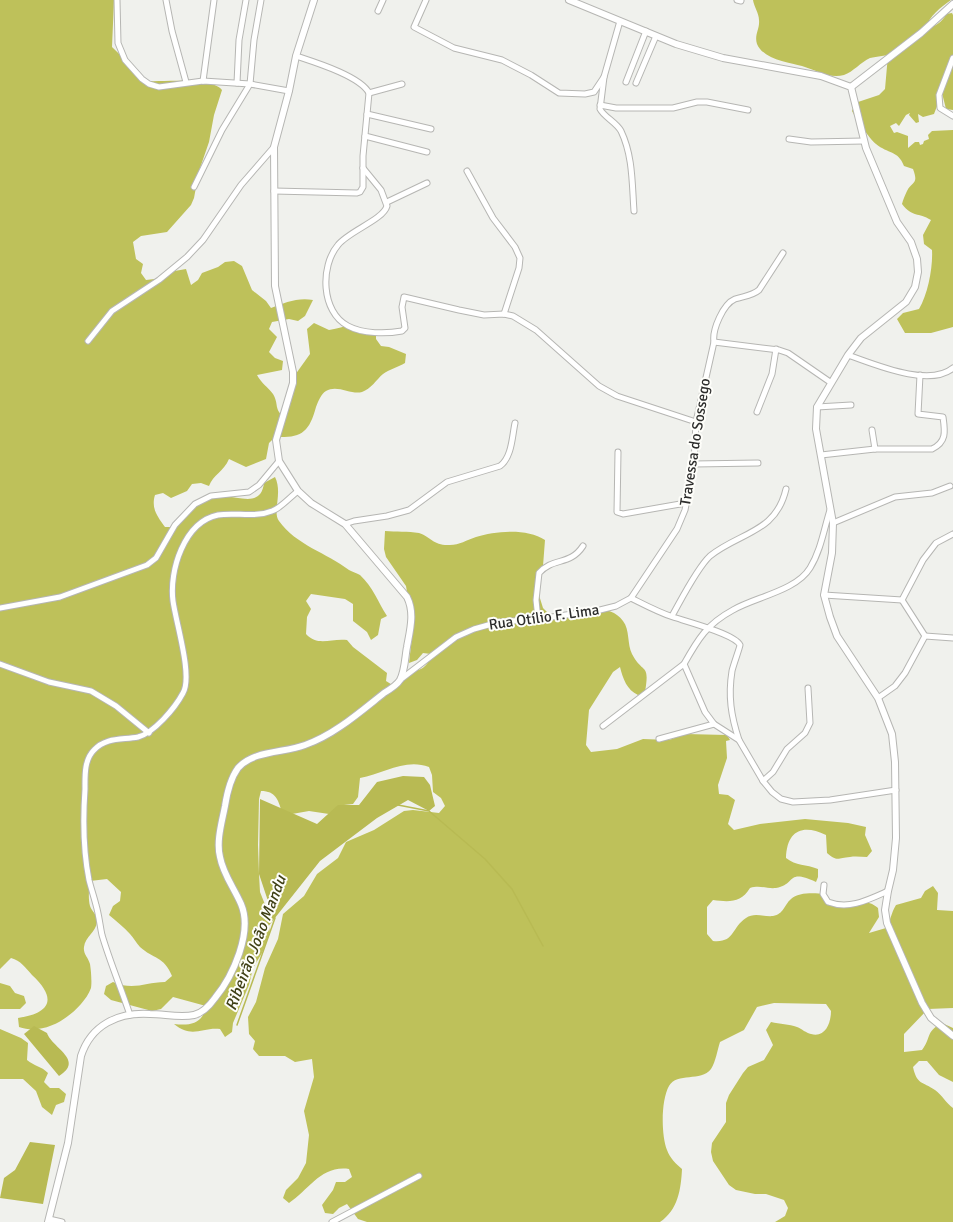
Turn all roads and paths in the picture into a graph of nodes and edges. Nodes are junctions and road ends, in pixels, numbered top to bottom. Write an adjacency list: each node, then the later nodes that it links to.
1 (117, 0): 19 (street)
2 (166, 0): 19 (street)
3 (214, 0): 18 (street)
4 (246, 0): 21 (street)
5 (261, 0): 23 (street)
6 (314, 0): 15 (street)
7 (383, 0): 11 (street)
8 (426, 0): 17 (street)
9 (569, 0): 12 (street)
10 (953, 4): 25 (street)
11 (378, 11)
12 (620, 21): 13 (street); 17 (street)
13 (646, 31): 14 (street); 20 (street)
14 (656, 36): 22 (street); 25 (street)
15 (296, 56): 26 (street); 27 (street)
16 (953, 58): 31 (street)
17 (604, 77): 28 (street)
18 (203, 81): 19 (street); 21 (street)
19 (186, 82)
20 (626, 82)
21 (236, 83): 23 (street)
22 (636, 83)
23 (250, 84): 26 (street); 41 (street)
24 (402, 84): 27 (street)
25 (851, 87): 35 (street)
26 (289, 91): 36 (street)
27 (369, 93): 30 (street)
28 (600, 105): 29 (street); 44 (street)
29 (748, 110)
30 (367, 114): 32 (street); 33 (street)
31 (953, 116)
32 (430, 129)
33 (365, 136): 37 (street); 38 (street)
34 (789, 139): 35 (street)
35 (864, 141): 50 (street)
36 (274, 147): 42 (street); 47 (street)
37 (427, 152)
38 (363, 168): 42 (street); 43 (street)
39 (467, 171): 46 (street)
40 (427, 183): 43 (street)
41 (194, 187)
42 (274, 191): 63 (street)
43 (387, 202): 46 (street)
44 (634, 211)
45 (783, 253): 48 (street, Travessa do Sossego)
46 (504, 314): 57 (street)
47 (88, 341)
48 (714, 342): 49 (street); 57 (street, Travessa do Sossego)
49 (776, 349): 53 (street); 56 (street)
50 (848, 355): 52 (street); 53 (street)
51 (953, 368): 52 (street)
52 (920, 375): 60 (street)
53 (830, 382): 55 (street)
54 (850, 405): 55 (street)
55 (817, 407): 62 (street)
56 (757, 412)
57 (696, 422): 64 (street, Travessa do Sossego)
58 (515, 423): 72 (street)
59 (872, 430): 60 (street)
60 (876, 449): 62 (street)
61 (618, 452): 69 (street)
62 (821, 455): 70 (street)
63 (279, 461): 68 (street); 78 (street)
64 (694, 464): 65 (street); 69 (street, Travessa do Sossego)
65 (758, 464)
66 (950, 486): 71 (street)
67 (786, 489): 79 (street)
68 (298, 490): 72 (street); 91 (street)
69 (686, 503): 76 (street, Travessa do Sossego)
70 (830, 510): 71 (street); 81 (street)
71 (833, 523): 75 (street)
72 (345, 524): 86 (street)
73 (953, 534): 77 (street)
74 (582, 546): 80 (street)
75 (824, 595): 77 (street); 88 (street)
76 (631, 598): 79 (street); 80 (street, Rua Otílio F. Lima)
77 (902, 600): 82 (street)
78 (0, 608)
79 (672, 616): 81 (street)
80 (538, 619): 86 (street, Rua Otílio F. Lima)
81 (709, 628): 85 (street); 93 (street)
82 (925, 636): 83 (street); 88 (street)
83 (953, 638)
84 (0, 664): 91 (street)
85 (684, 664): 89 (street); 90 (street)
86 (400, 681): 98 (street)
87 (808, 688): 94 (street)
88 (878, 698): 95 (street)
89 (714, 724): 92 (street); 93 (street)
90 (603, 726)
91 (149, 733): 98 (street)
92 (659, 739)
93 (739, 740): 94 (street)
94 (763, 781): 95 (street)
95 (896, 790): 97 (street)
96 (824, 885): 97 (street)
97 (888, 891): 99 (street)
98 (130, 1015): 101 (street)
99 (953, 1036)
100 (419, 1176): 103 (street)
101 (48, 1220): 102 (street)
102 (62, 1222)
103 (332, 1222)

